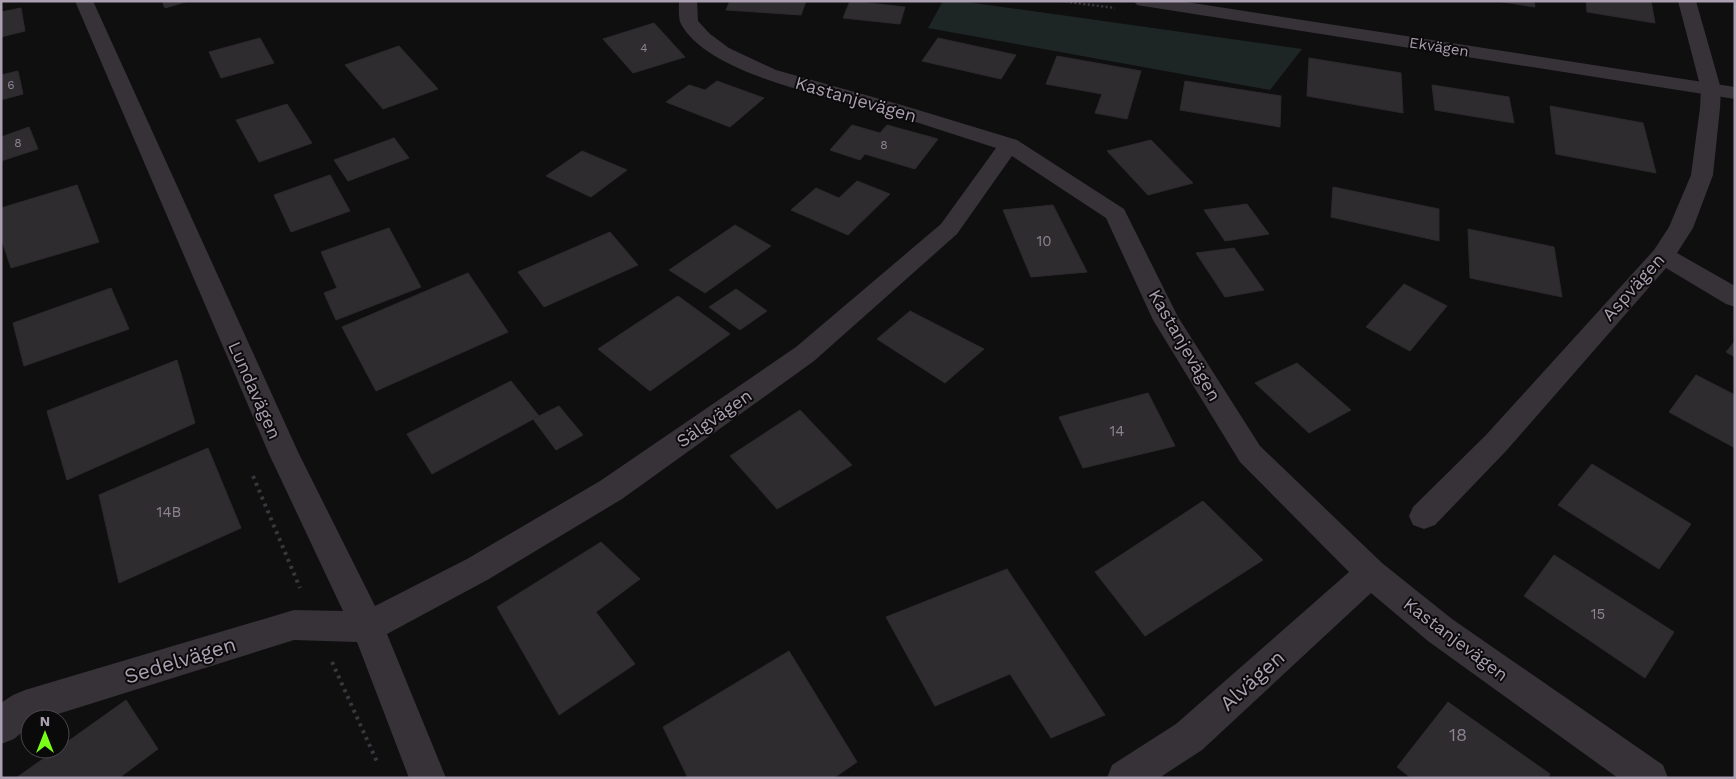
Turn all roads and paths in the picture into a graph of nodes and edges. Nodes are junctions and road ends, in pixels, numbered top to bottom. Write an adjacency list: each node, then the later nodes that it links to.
1 (84, 1): 11 (street, Lundavägen)
2 (688, 1): 6 (street, Kastanjevägen)
3 (1143, 1): 5 (street, Ekvägen)
4 (1687, 1): 5 (street, Aspvägen)
5 (1723, 91): 7 (street, Aspvägen)
6 (1009, 146): 10 (street, Kastanjevägen); 11 (street, Sälgvägen)
7 (1663, 256): 8 (street); 9 (street, Aspvägen)
8 (1735, 298)
9 (1424, 516)
10 (1371, 573): 14 (street, Alvägen); 15 (street, Kastanjevägen)
11 (368, 627): 12 (street, Sedelvägen); 13 (street, Lundavägen)
12 (1, 726)
13 (428, 778)
14 (1125, 778)
15 (1650, 778)

